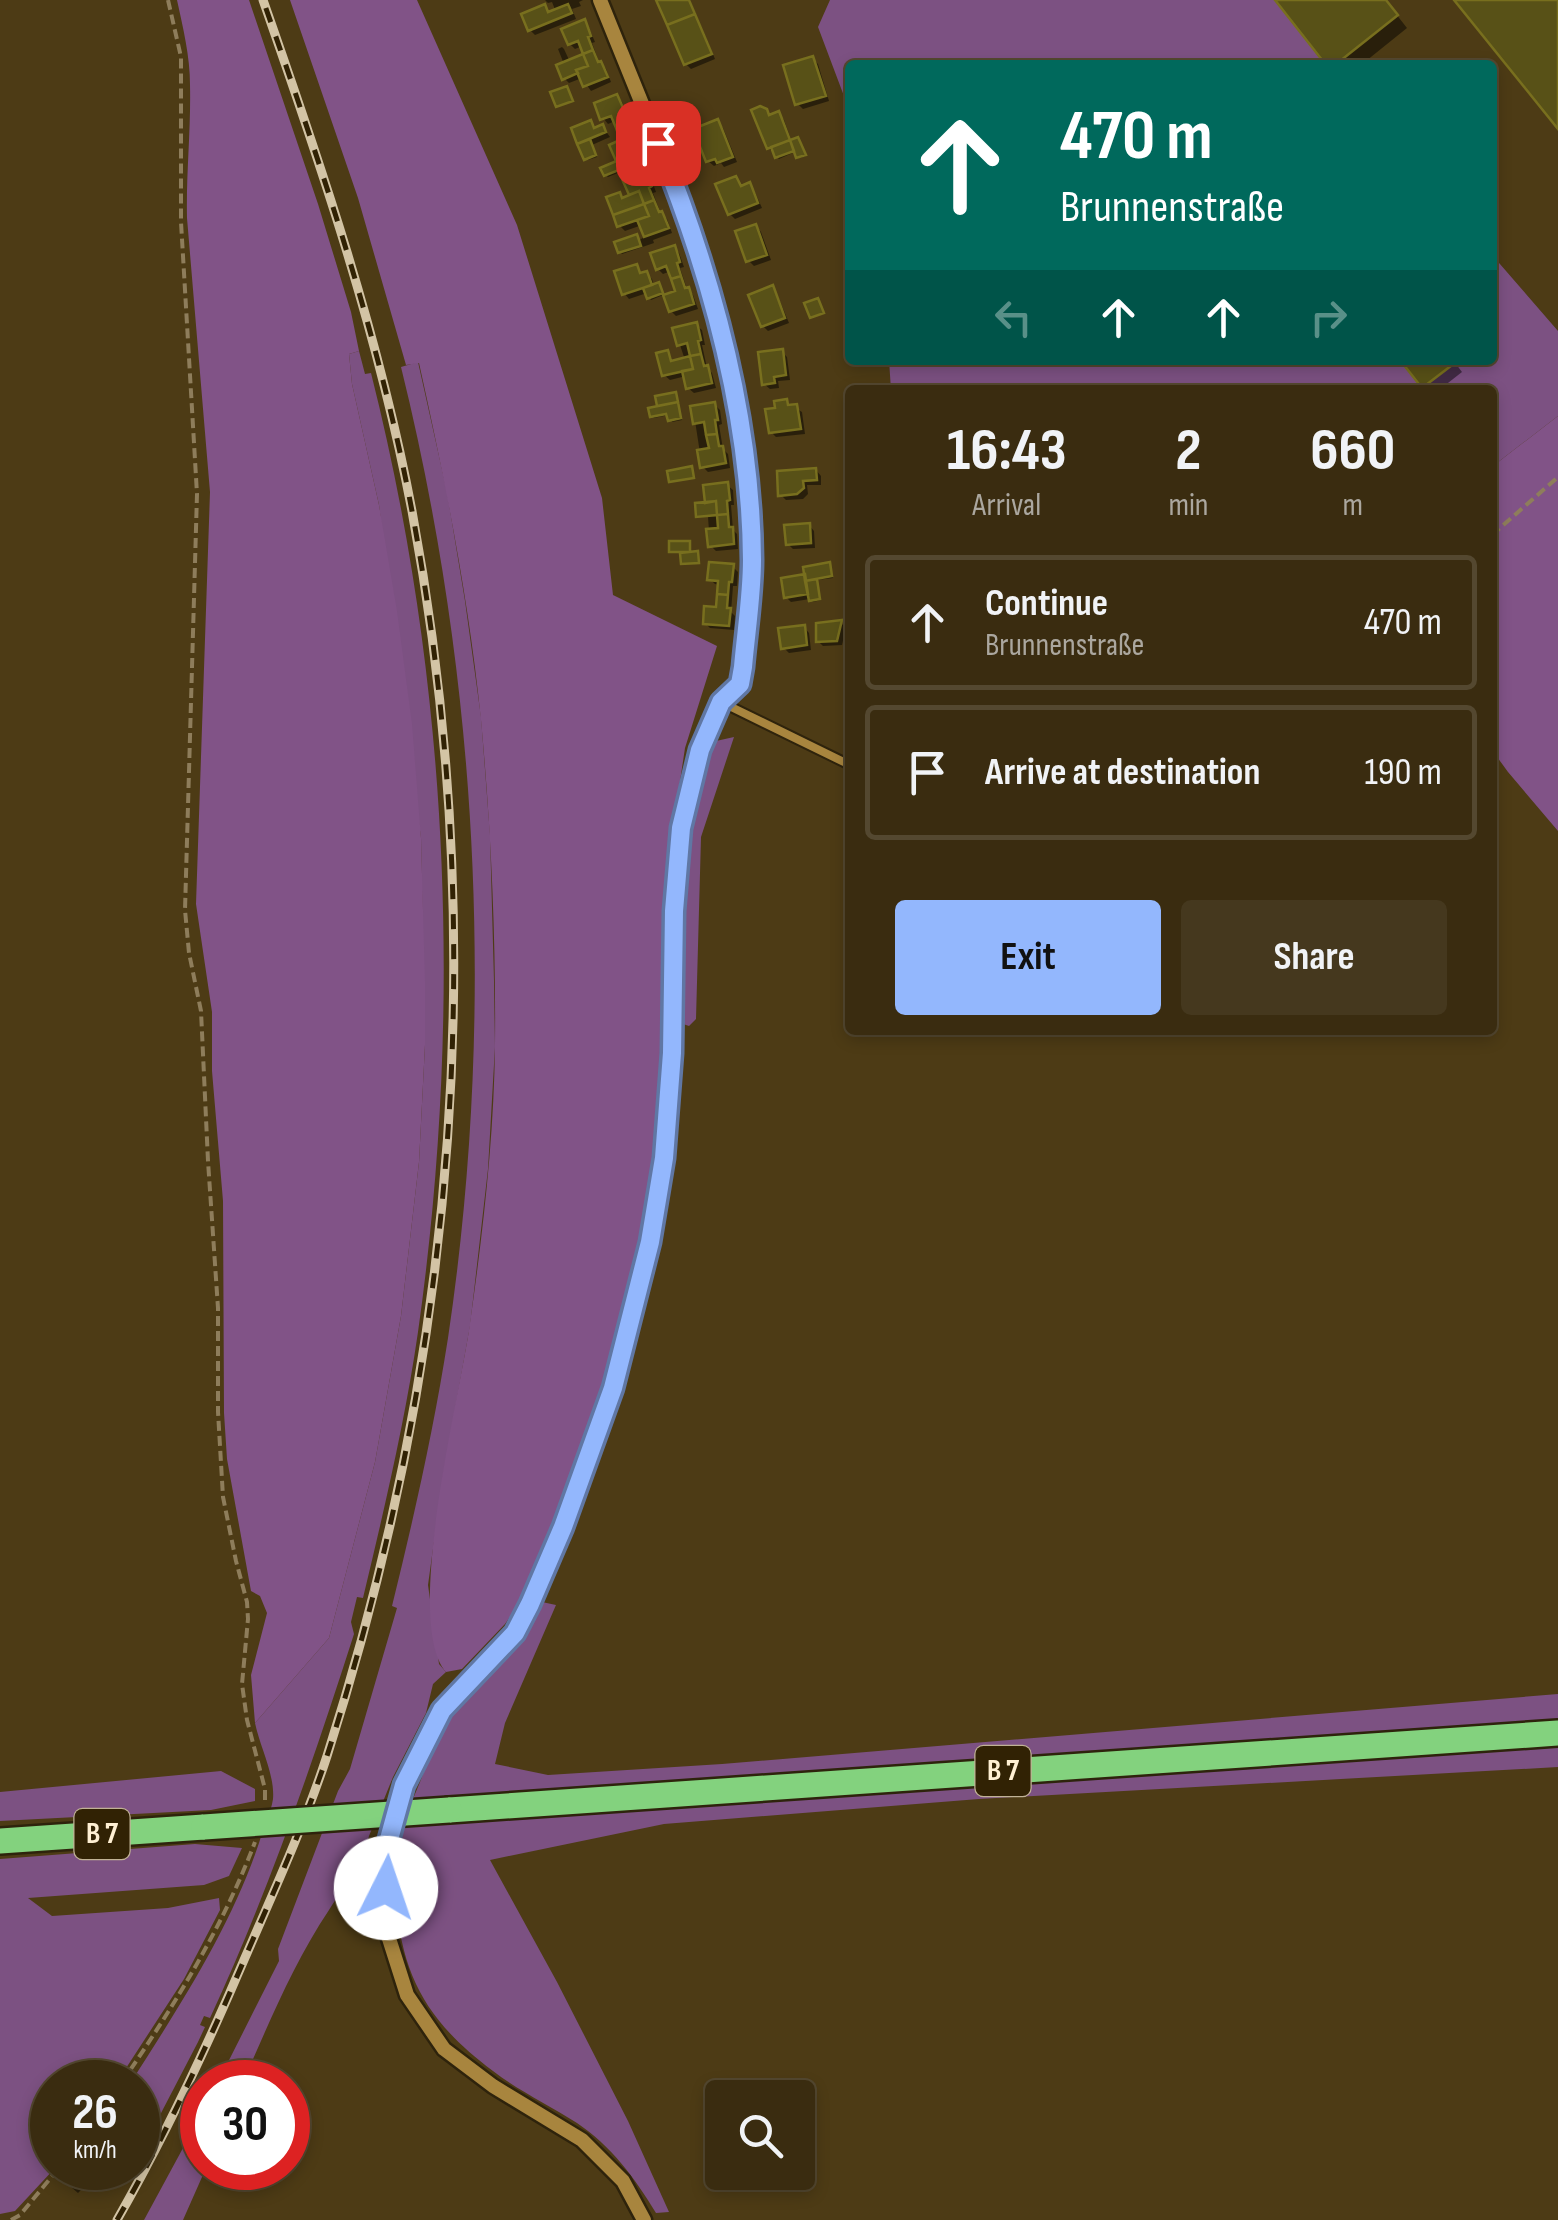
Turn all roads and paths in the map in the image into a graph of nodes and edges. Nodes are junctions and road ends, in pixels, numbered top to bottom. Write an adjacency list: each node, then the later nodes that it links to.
1 (168, 0): 8 (path)
2 (600, 0): 5 (street)
3 (1558, 478): 4 (path)
4 (1497, 531)
5 (721, 702): 6 (lane); 14 (street)
6 (845, 764)
7 (1558, 1733): 10 (highway, B 7, bridge)
8 (265, 1808)
9 (256, 1838): 11 (path)
10 (0, 1841)
11 (137, 2060)
12 (40, 2190): 13 (path)
13 (11, 2220)
14 (644, 2220)

